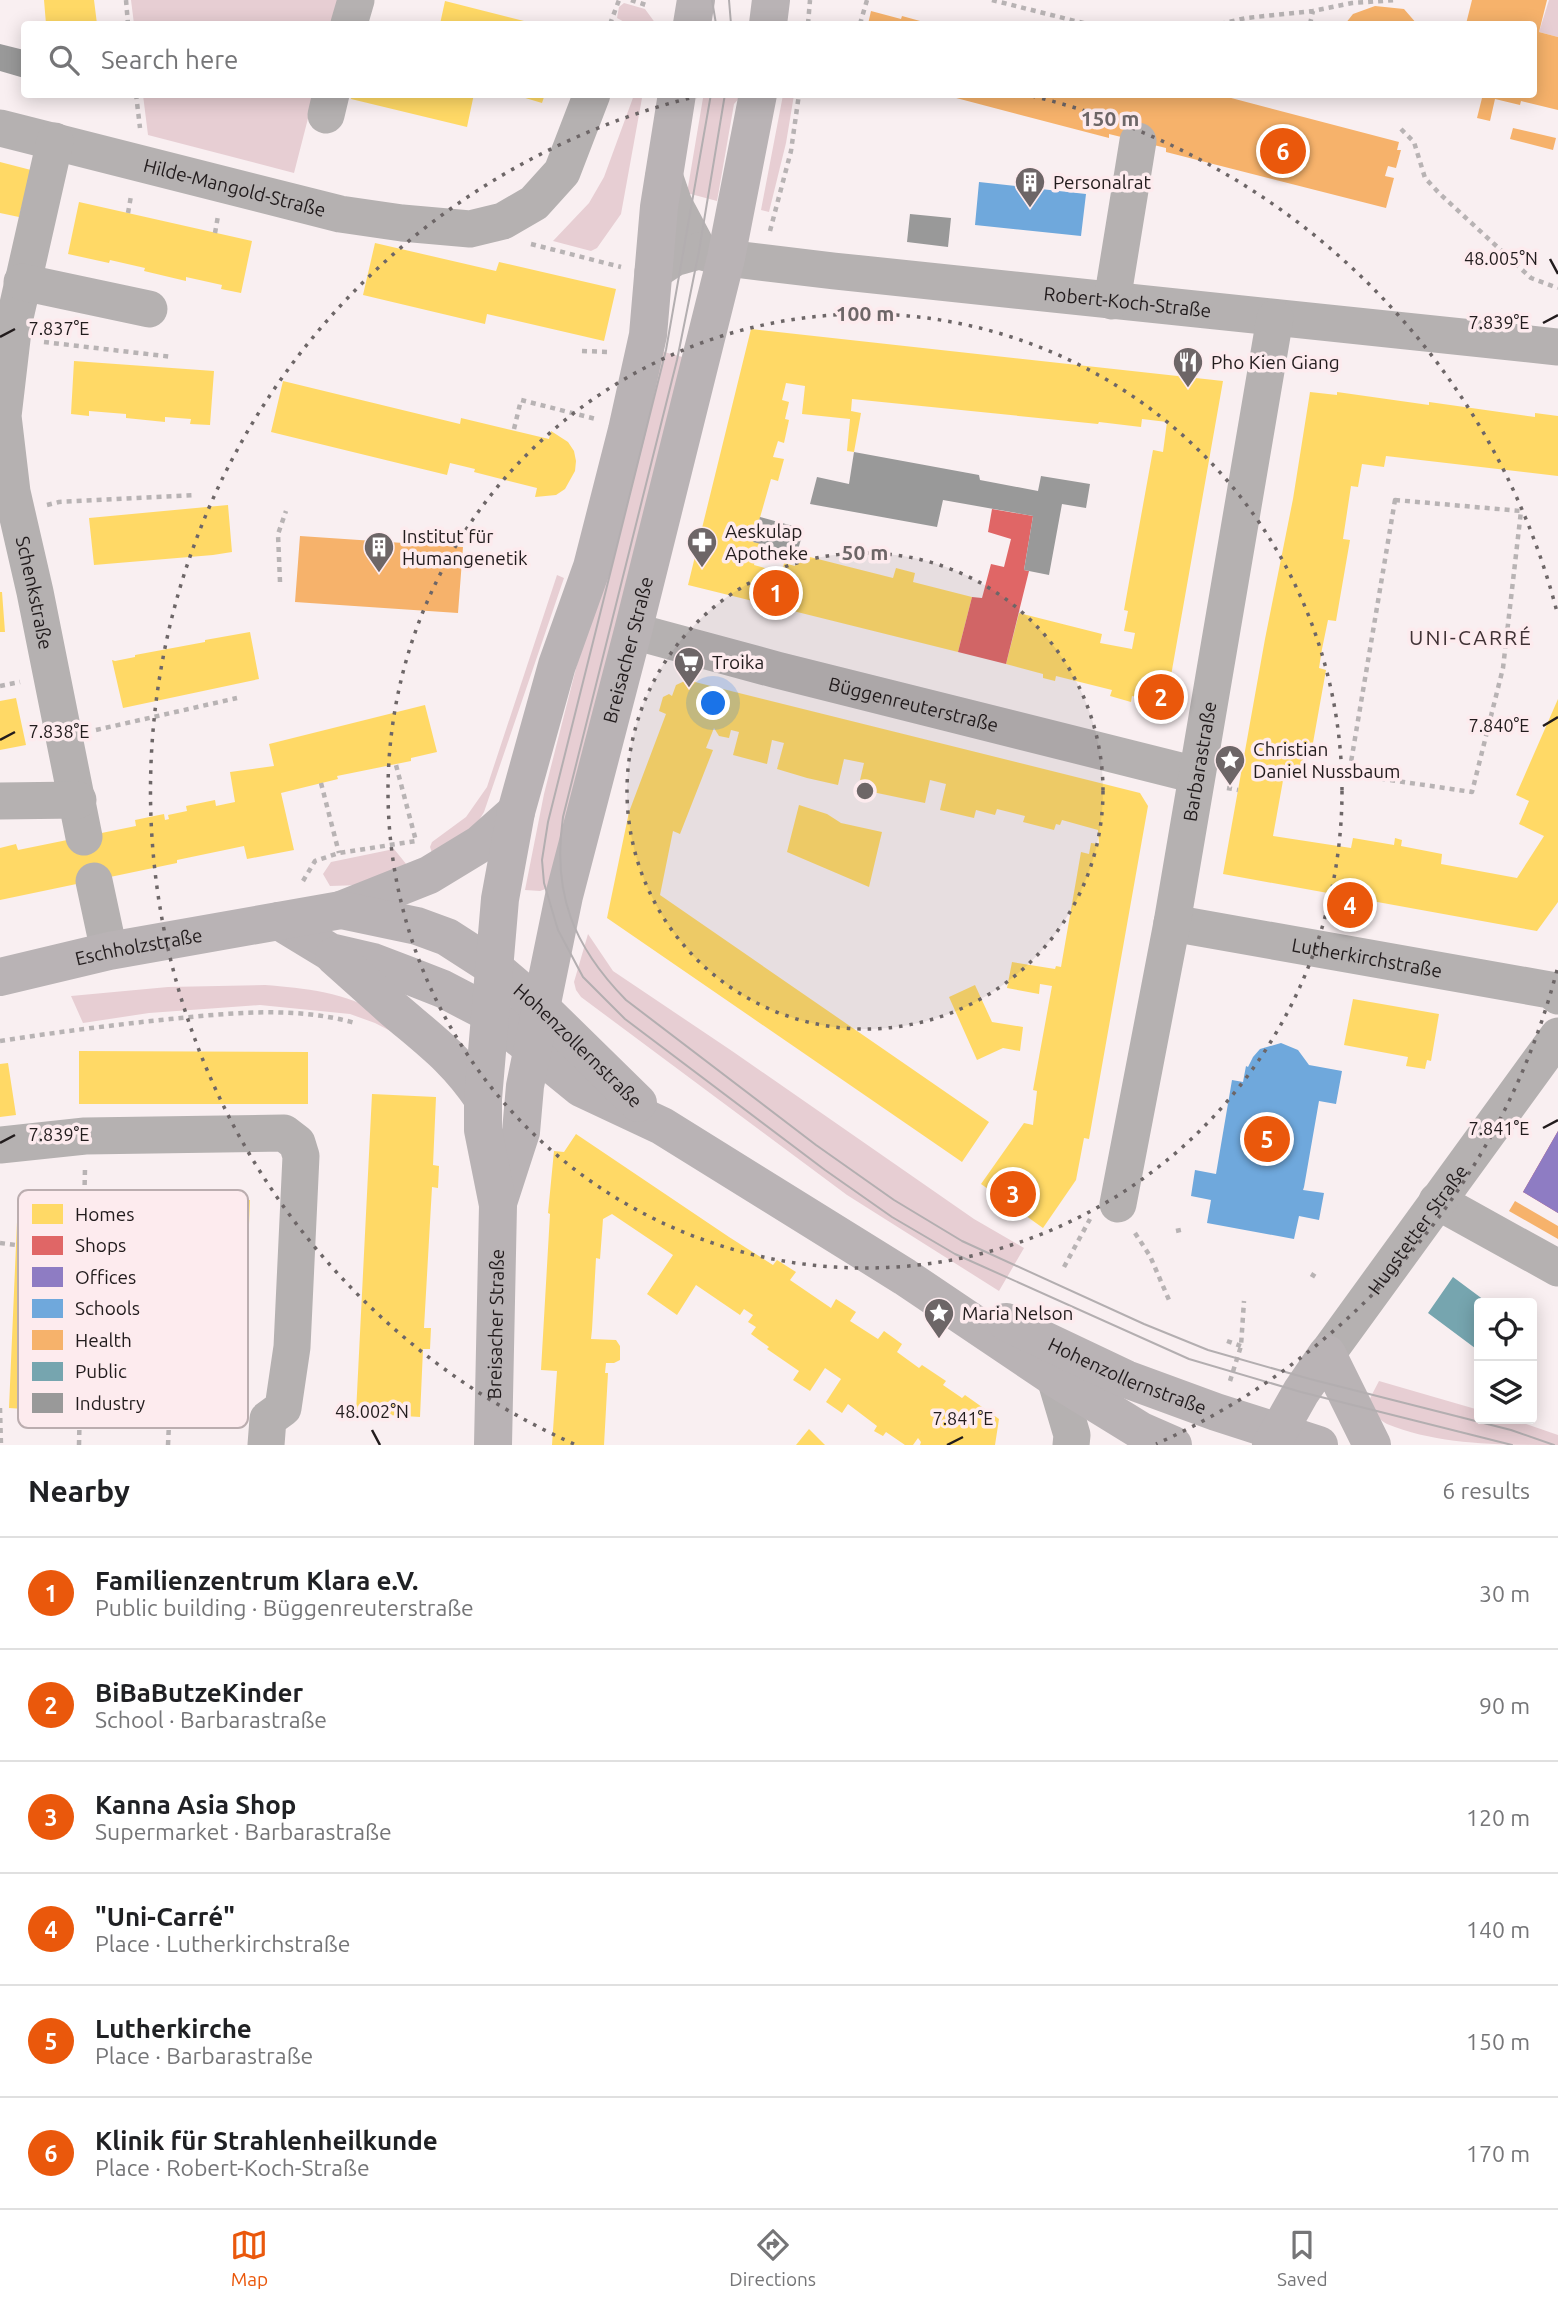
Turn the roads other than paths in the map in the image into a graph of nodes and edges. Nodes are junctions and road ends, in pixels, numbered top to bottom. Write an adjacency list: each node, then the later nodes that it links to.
1 (356, 0): 4 (street)
2 (696, 0): 5 (main road)
3 (771, 0): 6 (main road)
4 (350, 21)
5 (692, 21)
6 (768, 21)
7 (590, 98): 11 (street, Hilde-Mangold-Straße)
8 (676, 98): 13 (main road, Breisacher Straße)
9 (757, 98): 14 (main road, Breisacher Straße)
10 (0, 128): 11 (street, Hilde-Mangold-Straße)
11 (55, 141): 16 (street, Schenkstraße)
12 (1138, 141): 17 (street)
13 (664, 175): 14 (street, Breisacher Straße); 15 (main road, Breisacher Straße)
14 (729, 257): 15 (street); 17 (street, Robert-Koch-Straße); 23 (main road, Breisacher Straße)
15 (638, 270): 27 (main road, Breisacher Straße)
16 (22, 282): 18 (street); 21 (street, Schenkstraße)
17 (1112, 301): 19 (street, Robert-Koch-Straße)
18 (149, 309)
19 (1275, 318): 20 (street, Robert-Koch-Straße); 24 (street, Barbarastraße)
20 (1558, 347)
21 (6, 357): 22 (street, Schenkstraße)
22 (10, 500): 25 (street, Schenkstraße)
23 (633, 631): 24 (street, Büggenreuterstraße); 38 (main road, Breisacher Straße)
24 (1196, 775): 32 (street, Barbarastraße)
25 (78, 800): 26 (street); 28 (street, Schenkstraße)
26 (0, 801)
27 (516, 812): 30 (main road); 35 (main road, Breisacher Straße)
28 (85, 837)
29 (94, 881): 33 (street)
30 (341, 909): 31 (main road, Eschholzstraße); 35 (main road, Eschholzstraße)
31 (279, 921): 33 (main road, Eschholzstraße); 34 (main road)
32 (1172, 923): 37 (street, Lutherkirchstraße); 46 (street, Barbarastraße)
33 (109, 951): 36 (main road, Eschholzstraße)
34 (330, 952): 39 (main road); 42 (main road)
35 (492, 966): 38 (main road, Hohenzollernstraße); 39 (main road, Breisacher Straße)
36 (0, 977)
37 (1558, 996)
38 (541, 1008): 41 (main road, Breisacher Straße); 43 (main road, Hohenzollernstraße)
39 (489, 1013): 41 (main road, Hohenzollernstraße); 42 (main road, Breisacher Straße)
40 (1558, 1036): 45 (street, Hugstetter Straße)
41 (533, 1049): 43 (main road, Hohenzollernstraße); 47 (main road, Breisacher Straße)
42 (483, 1099): 47 (main road, Breisacher Straße)
43 (662, 1126): 49 (main road, Hohenzollernstraße)
44 (0, 1145): 53 (street)
45 (1437, 1201): 48 (street); 50 (street, Hugstetter Straße)
46 (1118, 1204)
47 (498, 1205): 54 (main road, Breisacher Straße)
48 (1558, 1268)
49 (905, 1277): 51 (main road, Hohenzollernstraße); 52 (main road, Hohenzollernstraße)
50 (1327, 1354): 52 (main road); 58 (main road)
51 (1055, 1378): 55 (street); 56 (main road, Hohenzollernstraße)
52 (1274, 1438): 57 (main road, Hohenzollernstraße)
53 (266, 1445)
54 (493, 1445)
55 (1071, 1445)
56 (1173, 1445)
57 (1319, 1445)
58 (1372, 1445)

